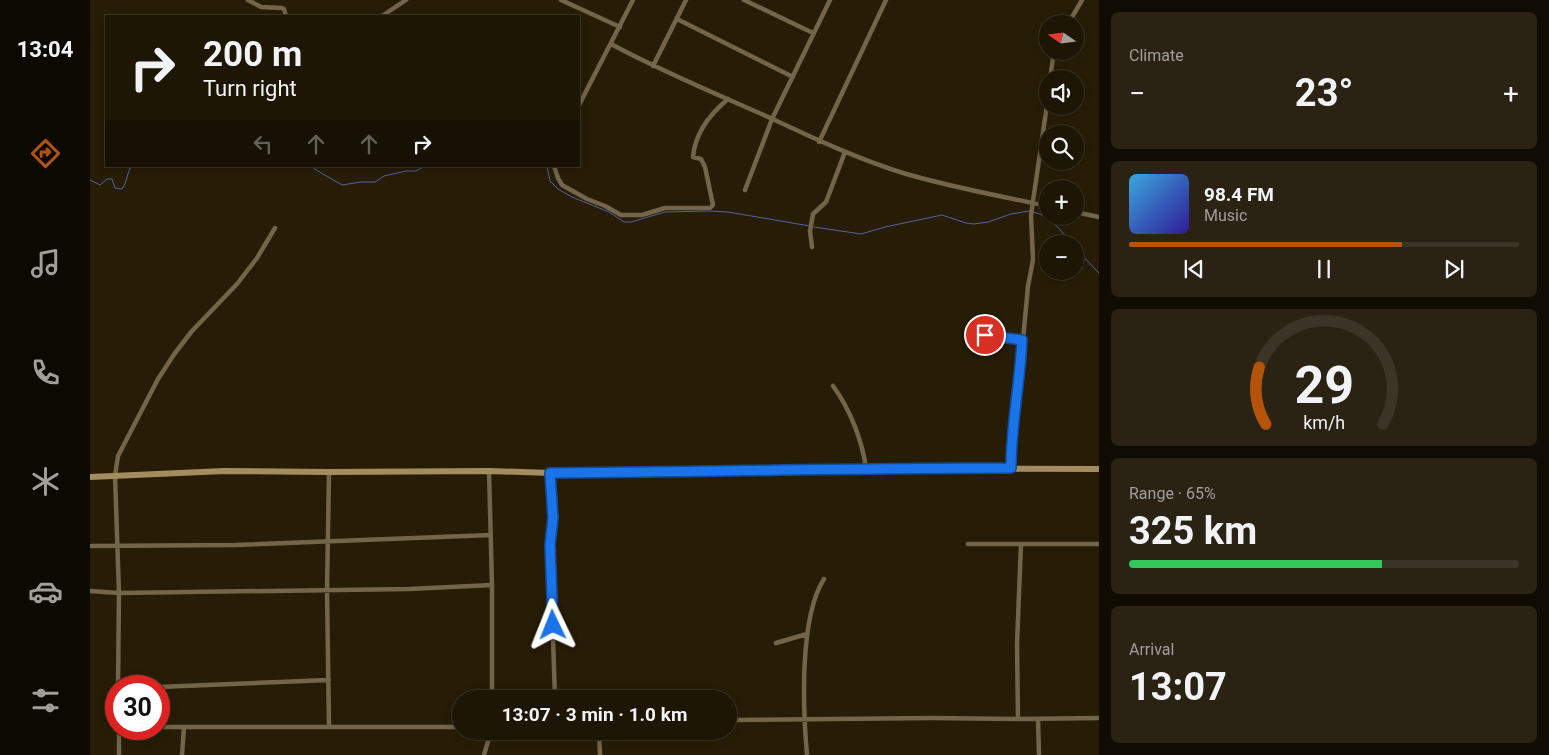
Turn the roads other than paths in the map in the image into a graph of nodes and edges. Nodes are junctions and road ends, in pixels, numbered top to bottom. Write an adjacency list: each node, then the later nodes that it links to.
1 (248, 0): 10 (street)
2 (406, 0): 11 (street)
3 (562, 0): 14 (street)
4 (633, 0): 14 (street)
5 (686, 0): 13 (street)
6 (744, 0): 15 (street)
7 (830, 0): 15 (street)
8 (886, 0): 23 (street)
9 (1082, 0): 12 (street)
10 (286, 15)
11 (384, 15)
12 (1073, 15)
13 (678, 19): 17 (street); 18 (street)
14 (620, 27): 16 (street)
15 (813, 33): 18 (street)
16 (611, 44): 17 (street); 20 (street)
17 (653, 66): 19 (street)
18 (793, 77): 22 (street)
19 (728, 100): 22 (street); 25 (street)
20 (580, 103)
21 (1045, 115): 27 (street)
22 (772, 119): 23 (street); 26 (street)
23 (819, 142): 24 (street)
24 (845, 152): 27 (street); 32 (street)
25 (554, 167)
26 (745, 190)
27 (1032, 205): 28 (street); 34 (street)
28 (1039, 205)
29 (1084, 214): 30 (street)
30 (1099, 217)
31 (275, 228): 42 (street)
32 (812, 247)
33 (985, 335): 34 (street)
34 (1022, 340): 37 (street)
35 (833, 386): 36 (street)
36 (866, 468): 37 (street); 41 (street)
37 (1011, 468): 38 (street)
38 (1099, 469)
39 (489, 471): 40 (street); 41 (street); 44 (street)
40 (329, 472): 42 (street); 45 (street)
41 (550, 473): 62 (street)
42 (115, 476): 43 (street); 50 (street)
43 (90, 477)
44 (491, 535): 45 (street); 52 (street)
45 (327, 541): 50 (street); 53 (street)
46 (968, 544): 47 (street)
47 (1021, 544): 48 (street); 65 (street)
48 (1099, 544)
49 (90, 546): 50 (street)
50 (118, 546): 55 (street)
51 (824, 579): 56 (street)
52 (492, 586): 53 (street); 61 (street)
53 (327, 590): 55 (street); 59 (street)
54 (90, 591): 55 (street)
55 (119, 593): 58 (street)
56 (807, 634): 57 (street); 64 (street)
57 (776, 643)
58 (118, 675)
59 (329, 680): 60 (street); 68 (street)
60 (170, 687)
61 (492, 690)
62 (555, 690)
63 (1099, 718): 66 (street)
64 (805, 719): 65 (street); 67 (street); 79 (street)
65 (1018, 719): 66 (street)
66 (1038, 719): 80 (street)
67 (737, 720)
68 (329, 726): 70 (street); 71 (street)
69 (170, 727): 70 (street)
70 (184, 727): 76 (street)
71 (452, 727)
72 (119, 740): 75 (street)
73 (488, 740): 77 (street)
74 (599, 740): 78 (street)
75 (119, 755)
76 (182, 755)
77 (484, 755)
78 (600, 755)
79 (807, 755)
80 (1039, 755)

